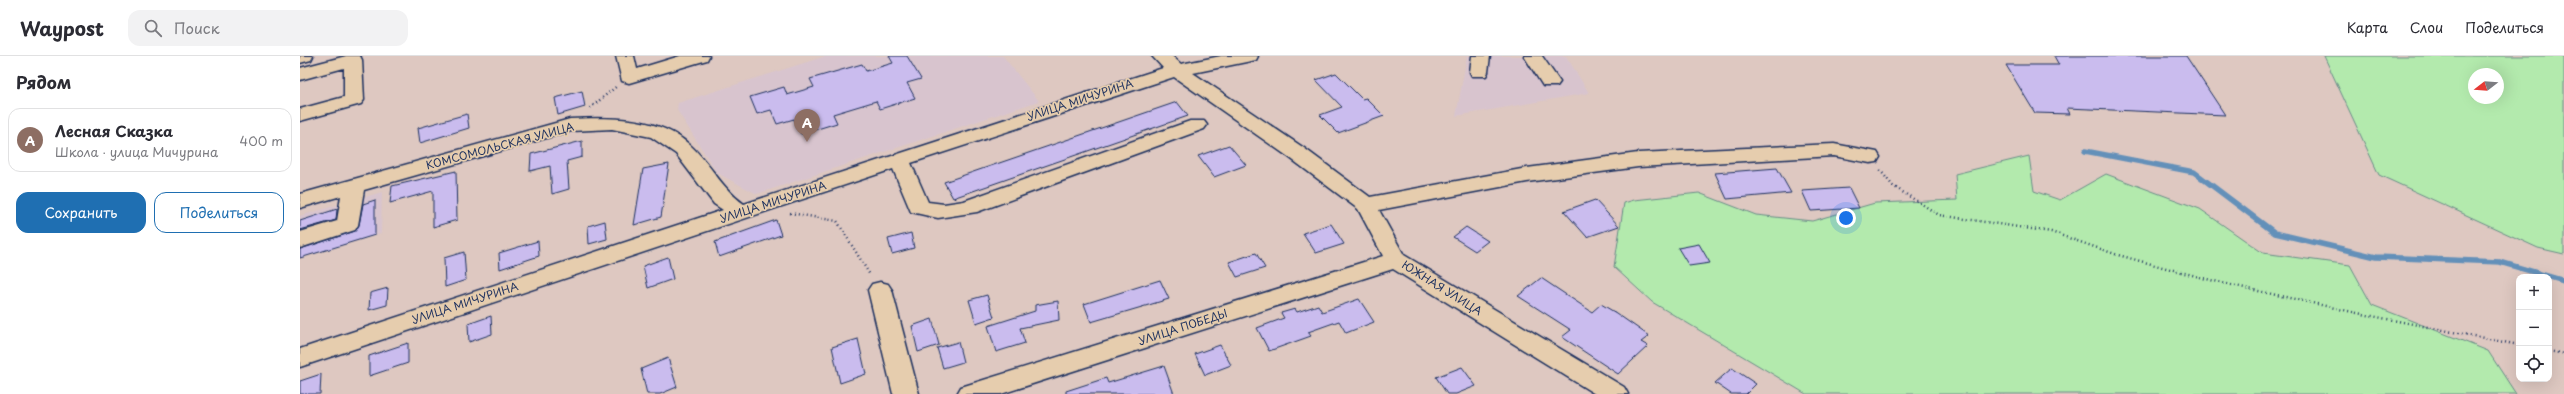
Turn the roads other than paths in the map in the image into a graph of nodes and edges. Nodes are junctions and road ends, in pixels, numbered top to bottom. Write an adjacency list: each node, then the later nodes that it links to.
1 (304, 56): 6 (street)
2 (625, 56): 3 (street)
3 (700, 56)
4 (1248, 56): 7 (street, УЛИЦА МИЧУРИНА)
5 (1533, 56): 9 (street)
6 (300, 57)
7 (1168, 63): 13 (street, УЛИЦА МИЧУРИНА); 16 (street, ЮЖНАЯ УЛИЦА)
8 (300, 74): 10 (street)
9 (1550, 82)
10 (300, 115)
11 (1197, 125): 13 (street)
12 (1870, 157): 16 (street)
13 (899, 160): 17 (street, УЛИЦА МИЧУРИНА)
14 (354, 186): 15 (street, КОМСОМОЛЬСКАЯ УЛИЦА); 17 (street, КОМСОМОЛЬСКАЯ УЛИЦА); 18 (street)
15 (300, 201)
16 (1366, 205): 19 (street, ЮЖНАЯ УЛИЦА)
17 (741, 212): 21 (street, УЛИЦА МИЧУРИНА)
18 (300, 240)
19 (1396, 260): 23 (street, УЛИЦА ПОБЕДЫ); 24 (street, ЮЖНАЯ УЛИЦА)
20 (880, 290): 22 (street)
21 (300, 358)
22 (906, 394)
23 (970, 394)
24 (1615, 394)

